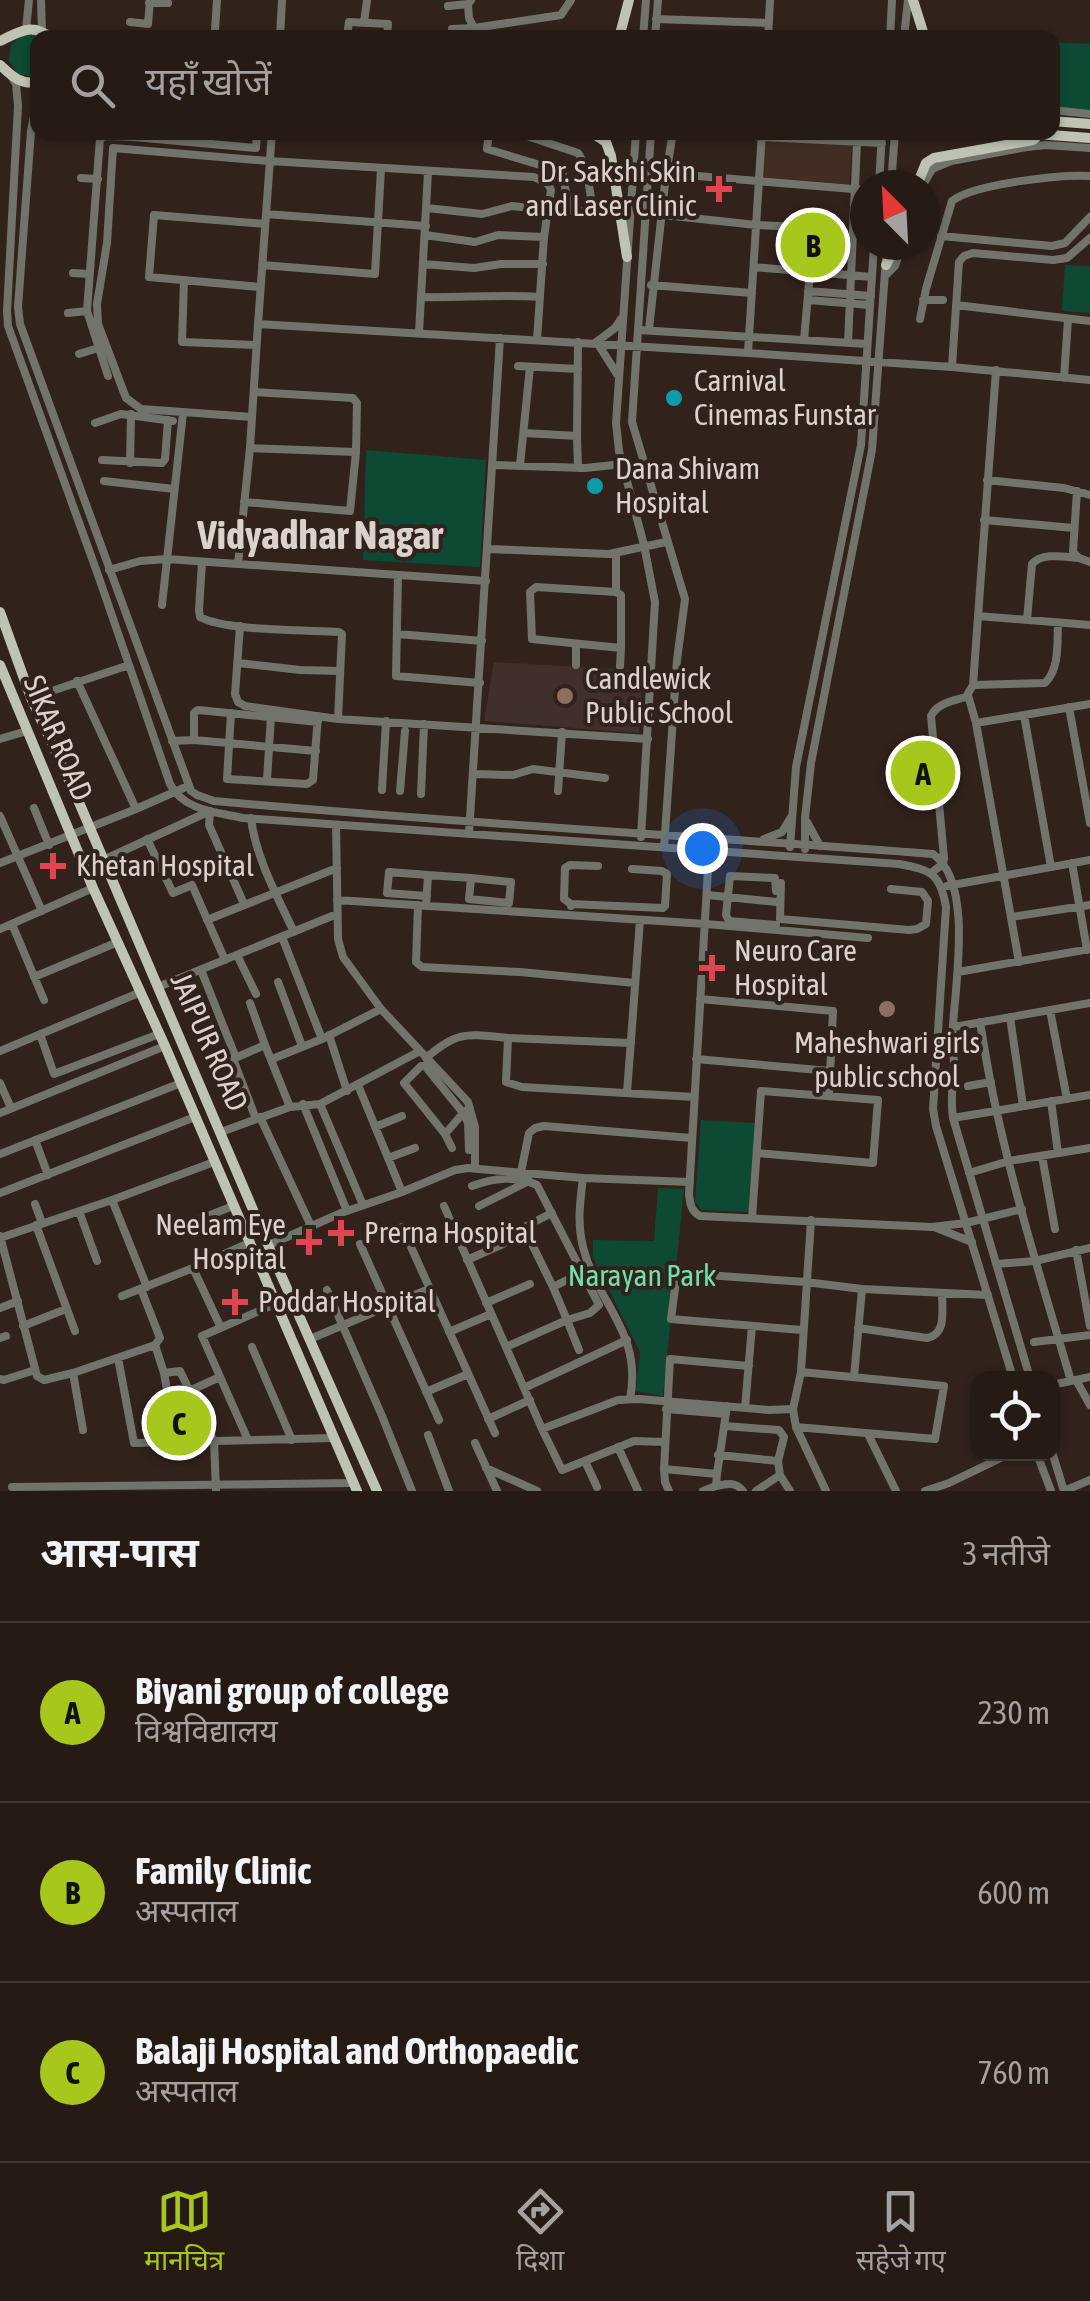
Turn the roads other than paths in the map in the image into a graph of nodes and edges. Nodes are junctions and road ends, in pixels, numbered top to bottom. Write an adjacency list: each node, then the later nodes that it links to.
1 (29, 0): 21 (street)
2 (42, 0): 25 (street)
3 (217, 0): 26 (street)
4 (282, 0): 27 (street)
5 (571, 0): 22 (street)
6 (629, 0): 30 (main road)
7 (646, 0): 31 (street)
8 (658, 0): 17 (street)
9 (770, 0): 20 (street)
10 (892, 0): 34 (street)
11 (911, 0): 35 (street); 36 (main road)
12 (150, 1): 15 (street); 18 (street)
13 (367, 2): 19 (street)
14 (470, 2): 16 (street); 22 (street)
15 (168, 3)
16 (448, 6)
17 (656, 19): 20 (street); 32 (street)
18 (130, 22)
19 (366, 22): 28 (street); 29 (street)
20 (769, 23): 33 (street)
21 (26, 28): 24 (main road); 37 (main road)
22 (472, 28): 23 (street)
23 (452, 29)
24 (32, 30)
25 (48, 30)
26 (216, 30)
27 (280, 30)
28 (348, 30)
29 (388, 30)
30 (621, 30)
31 (644, 30)
32 (655, 30)
33 (769, 30)
34 (890, 30)
35 (905, 30)
36 (922, 30)
37 (13, 35): 38 (main road); 39 (main road)
38 (0, 41)
39 (4, 69): 40 (main road); 198 (street)
40 (30, 82)
41 (1060, 111): 42 (street)
42 (1090, 114)
43 (1060, 122): 44 (main road)
44 (1090, 124)
45 (1060, 136): 46 (main road)
46 (1090, 138)
47 (30, 140): 197 (street)
48 (100, 140): 81 (street)
49 (145, 140): 66 (street)
50 (206, 140): 51 (street)
51 (256, 140)
52 (271, 140): 67 (street)
53 (488, 140): 68 (street)
54 (539, 140): 77 (street)
55 (604, 140): 101 (main road)
56 (635, 140): 101 (street)
57 (650, 140): 76 (street)
58 (672, 140): 78 (street)
59 (762, 140): 82 (street)
60 (830, 140): 63 (street)
61 (894, 140): 72 (street)
62 (1034, 140): 73 (main road)
63 (857, 142): 64 (street); 70 (street)
64 (882, 143): 71 (street)
65 (1090, 148): 74 (street)
66 (144, 150): 67 (street); 94 (street)
67 (269, 162): 69 (street); 90 (street)
68 (550, 167): 77 (street); 83 (street)
69 (381, 169): 75 (street); 91 (street)
70 (859, 170)
71 (880, 170)
72 (892, 170)
73 (924, 170)
74 (931, 170)
75 (428, 172): 83 (street); 85 (street)
76 (649, 172): 78 (street); 87 (street)
77 (563, 175): 83 (street)
78 (666, 175): 82 (street); 88 (street)
79 (1090, 176): 97 (street)
80 (81, 178): 81 (street)
81 (98, 179): 92 (street)
82 (759, 183): 84 (street); 93 (street)
83 (546, 184): 86 (street)
84 (850, 188)
85 (427, 208): 86 (street); 96 (street)
86 (549, 210): 98 (street)
87 (646, 213): 88 (street); 118 (street)
88 (661, 215): 93 (street); 119 (street)
89 (1090, 217): 100 (street)
90 (265, 219): 91 (street); 109 (street); 117 (street)
91 (378, 223): 96 (street); 109 (street)
92 (94, 224): 94 (street); 114 (street)
93 (756, 224): 95 (street); 110 (street)
94 (108, 225): 150 (street)
95 (820, 228)
96 (425, 231): 98 (street); 107 (street)
97 (941, 236): 100 (street); 126 (street)
98 (544, 237): 108 (street)
99 (1090, 238): 106 (street)
100 (1045, 246): 106 (street)
101 (627, 257): 132 (street)
102 (853, 260): 115 (street)
103 (873, 260): 116 (street)
104 (886, 260): 111 (street)
105 (891, 260): 111 (main road)
106 (1043, 260): 129 (street)
107 (423, 264): 108 (street); 124 (street)
108 (542, 264): 123 (street)
109 (262, 265): 120 (street)
110 (754, 267): 112 (street); 121 (street)
111 (886, 270): 154 (street)
112 (810, 272): 115 (street); 122 (street)
113 (73, 273): 114 (street)
114 (90, 274): 130 (street)
115 (851, 275): 116 (street); 125 (street)
116 (872, 277): 128 (street)
117 (184, 280): 120 (street); 148 (street)
118 (642, 284): 119 (street); 137 (street)
119 (653, 285): 121 (street); 137 (street)
120 (260, 287): 136 (street)
121 (752, 293): 139 (street)
122 (808, 295): 125 (street); 142 (street)
123 (540, 296): 124 (street); 141 (street)
124 (421, 298): 138 (street)
125 (850, 299): 128 (street); 145 (street)
126 (923, 300): 127 (street); 133 (street)
127 (942, 300)
128 (870, 301): 147 (street)
129 (956, 306): 134 (street); 157 (street)
130 (87, 310): 131 (street); 150 (street)
131 (68, 313)
132 (623, 316): 144 (street); 146 (street)
133 (920, 319)
134 (1068, 319): 135 (street); 162 (street)
135 (1090, 321)
136 (258, 324): 138 (street); 148 (street)
137 (644, 329): 139 (street); 149 (street)
138 (419, 333): 140 (street)
139 (750, 336): 142 (street); 151 (street)
140 (500, 338): 141 (street); 177 (street)
141 (537, 340): 143 (street)
142 (804, 340): 145 (street)
143 (578, 342): 144 (street); 158 (street)
144 (596, 343): 146 (street); 161 (street)
145 (848, 343): 147 (street)
146 (621, 344): 149 (street); 161 (street)
147 (867, 344): 153 (street)
148 (256, 345): 164 (street)
149 (638, 346): 151 (street); 188 (street)
150 (101, 347): 152 (street); 160 (street); 167 (street)
151 (748, 353): 153 (street)
152 (78, 354)
153 (866, 361): 154 (street); 263 (street)
154 (880, 362): 157 (street); 265 (street)
155 (518, 366): 156 (street)
156 (530, 367): 158 (street); 170 (street)
157 (952, 367): 159 (street)
158 (578, 369): 171 (street)
159 (996, 370): 162 (street); 180 (street)
160 (108, 376)
161 (619, 378): 176 (street)
162 (1064, 378): 163 (street)
163 (1090, 380)
164 (254, 392): 166 (street); 173 (street)
165 (131, 414): 168 (street); 169 (street); 175 (street)
166 (252, 417): 167 (street); 172 (street)
167 (182, 418): 168 (street); 182 (street)
168 (168, 420): 175 (street)
169 (95, 423)
170 (524, 432): 171 (street); 178 (street)
171 (577, 436): 179 (street)
172 (250, 448): 173 (street); 185 (street)
173 (356, 452): 185 (street)
174 (102, 460): 175 (street)
175 (130, 463)
176 (623, 464): 179 (street); 189 (street)
177 (493, 465): 178 (street); 190 (street)
178 (520, 465): 179 (street)
179 (578, 468)
180 (987, 480): 183 (street); 186 (street)
181 (104, 481): 182 (street)
182 (174, 489): 193 (street)
183 (1077, 492): 184 (street); 187 (street)
184 (1090, 495)
185 (244, 502): 196 (street)
186 (984, 520): 187 (street); 204 (street)
187 (1074, 528): 192 (street)
188 (666, 542): 189 (street); 273 (street)
189 (644, 545): 191 (street); 238 (street)
190 (488, 549): 191 (street); 200 (street)
191 (616, 553): 201 (street)
192 (1078, 558): 195 (street); 205 (street)
193 (167, 559): 194 (street); 197 (street); 202 (street)
194 (202, 562): 196 (street); 208 (street)
195 (1090, 562)
196 (238, 564): 199 (street)
197 (110, 570): 198 (street); 241 (street)
198 (98, 575): 215 (street)
199 (398, 575): 200 (street); 209 (street)
200 (486, 581): 210 (street)
201 (616, 592): 211 (street); 212 (street)
202 (162, 605)
203 (0, 612): 223 (main road, JAIPUR ROAD)
204 (978, 616): 205 (street); 221 (street)
205 (1027, 620): 206 (street)
206 (1058, 623): 207 (street); 221 (street)
207 (1090, 625)
208 (240, 626): 213 (street); 218 (street)
209 (397, 634): 210 (street); 220 (street)
210 (482, 640): 220 (street)
211 (576, 644): 212 (street); 216 (street)
212 (620, 648): 217 (street)
213 (238, 662): 218 (street); 229 (street)
214 (0, 664): 235 (main road, SIKAR ROAD)
215 (129, 665): 219 (street); 256 (street)
216 (576, 665)
217 (620, 666)
218 (340, 671): 230 (street)
219 (77, 681): 223 (street); 260 (street)
220 (480, 683): 234 (street)
221 (973, 685): 222 (street)
222 (968, 695): 233 (street); 290 (street)
223 (31, 698): 269 (main road, JAIPUR ROAD)
224 (1090, 704): 225 (street)
225 (1070, 707): 227 (street); 267 (street)
226 (232, 713): 228 (street); 240 (street); 242 (street)
227 (1024, 715): 233 (street); 292 (street)
228 (271, 716): 229 (street); 243 (street)
229 (318, 719): 230 (street); 244 (street)
230 (338, 719): 231 (street)
231 (386, 722): 232 (street); 245 (street)
232 (424, 724): 234 (street); 247 (street)
233 (976, 724): 297 (street)
234 (477, 726): 237 (street); 249 (street)
235 (27, 731): 239 (street); 272 (main road, SIKAR ROAD)
236 (405, 731): 246 (street)
237 (562, 732): 238 (street); 248 (street)
238 (648, 738): 270 (street)
239 (0, 739)
240 (194, 740): 241 (street); 242 (street)
241 (172, 741): 252 (street)
242 (230, 743): 243 (street); 251 (street)
243 (270, 746): 244 (street); 251 (street)
244 (316, 752): 251 (street)
245 (383, 758): 246 (street); 253 (street)
246 (403, 760): 247 (street); 254 (street)
247 (423, 762): 257 (street)
248 (559, 773): 249 (street); 250 (street); 255 (street)
249 (474, 774): 266 (street)
250 (604, 778)
251 (267, 780)
252 (188, 786): 256 (street); 258 (street)
253 (382, 790)
254 (400, 791)
255 (558, 792)
256 (174, 793): 260 (street); 261 (street)
257 (421, 794)
258 (214, 800): 261 (street); 266 (street)
259 (34, 808): 278 (street)
260 (136, 810): 269 (street)
261 (210, 811): 264 (street); 274 (street); 310 (street)
262 (0, 816): 283 (street)
263 (792, 816): 275 (street); 276 (street)
264 (251, 818): 268 (street); 304 (street)
265 (806, 818): 277 (street); 280 (street)
266 (470, 821): 270 (street); 271 (street)
267 (1090, 823)
268 (336, 825): 271 (street); 293 (street)
269 (90, 828): 272 (street); 286 (main road, JAIPUR ROAD)
270 (642, 833): 273 (street); 279 (street)
271 (470, 834): 279 (street)
272 (72, 835): 278 (street); 302 (main road, SIKAR ROAD)
273 (664, 836): 275 (street); 281 (street)
274 (147, 839): 286 (street); 318 (street)
275 (760, 841): 276 (street)
276 (790, 843): 277 (street); 284 (street)
277 (805, 844): 280 (street); 285 (street)
278 (50, 845): 283 (street)
279 (641, 846): 281 (street)
280 (820, 846): 290 (street)
281 (664, 848): 282 (street)
282 (709, 851): 284 (street); 305 (street)
283 (19, 856): 288 (street); 314 (street)
284 (790, 856): 285 (street)
285 (805, 858): 295 (street)
286 (103, 860): 339 (main road, JAIPUR ROAD)
287 (1090, 860): 289 (street)
288 (0, 863)
289 (1072, 863): 292 (street); 313 (street)
290 (943, 864): 295 (street); 300 (street)
291 (598, 866): 311 (street)
292 (1051, 867): 297 (street)
293 (337, 868): 304 (street); 307 (street)
294 (632, 869): 311 (street)
295 (931, 873): 301 (street)
296 (428, 875): 298 (street); 308 (street); 308 (street)
297 (1004, 876): 300 (street); 317 (street)
298 (471, 878): 298 (street)
299 (781, 883): 323 (street)
300 (952, 885): 301 (street); 335 (street)
301 (941, 887): 430 (street)
302 (93, 888): 314 (street); 329 (main road, SIKAR ROAD)
303 (891, 889): 320 (street)
304 (275, 892): 310 (street); 325 (street)
305 (707, 895): 306 (street); 322 (street)
306 (728, 896): 309 (street); 309 (street); 323 (street)
307 (337, 900): 308 (street); 315 (street)
308 (424, 902): 316 (street); 338 (street)
309 (777, 902): 323 (street)
310 (244, 904): 318 (street)
311 (571, 904): 316 (street)
312 (1090, 905): 313 (street)
313 (1079, 907): 317 (street); 330 (street)
314 (42, 911): 321 (street)
315 (338, 914): 325 (street); 346 (street)
316 (570, 916): 319 (street)
317 (1011, 917): 333 (street)
318 (207, 920): 332 (street)
319 (640, 920): 322 (street); 338 (street)
320 (820, 922): 323 (street); 326 (street)
321 (12, 924): 324 (street); 336 (street)
322 (706, 924): 323 (street); 342 (street)
323 (778, 926): 326 (street)
324 (0, 929)
325 (294, 932): 327 (street)
326 (822, 934): 328 (street)
327 (282, 937): 331 (street); 353 (street)
328 (868, 938)
329 (118, 942): 336 (street); 340 (main road, SIKAR ROAD)
330 (1088, 949): 333 (street)
331 (237, 955): 332 (street); 341 (street)
332 (224, 960): 334 (street)
333 (1019, 962): 335 (street)
334 (201, 970): 339 (street); 361 (street)
335 (958, 972): 350 (street)
336 (34, 977): 343 (street)
337 (278, 982): 358 (street)
338 (635, 983): 355 (street)
339 (158, 987): 392 (main road, JAIPUR ROAD)
340 (140, 992): 351 (street); 352 (main road, SIKAR ROAD)
341 (256, 994)
342 (700, 999): 363 (street); 364 (street)
343 (44, 1000)
344 (250, 1003): 357 (street)
345 (1090, 1003): 347 (street)
346 (380, 1009): 353 (street); 360 (street)
347 (1050, 1010): 348 (street); 377 (street)
348 (1010, 1017): 349 (street); 382 (street)
349 (980, 1022): 350 (street); 366 (street)
350 (954, 1027): 390 (street)
351 (40, 1034): 359 (street); 365 (street)
352 (159, 1034): 356 (main road, SIKAR ROAD); 365 (street)
353 (325, 1037): 358 (street); 372 (street)
354 (508, 1038): 355 (street); 360 (street); 373 (street)
355 (630, 1043): 373 (street)
356 (165, 1046): 368 (main road, SIKAR ROAD); 371 (street)
357 (265, 1046): 361 (street); 362 (street)
358 (302, 1046): 362 (street)
359 (0, 1051)
360 (423, 1054): 369 (street); 384 (street)
361 (236, 1058): 389 (street)
362 (272, 1059): 381 (street)
363 (696, 1059): 364 (street); 376 (street)
364 (830, 1071): 375 (street)
365 (54, 1074): 371 (street)
366 (991, 1082): 370 (street); 385 (street)
367 (0, 1083): 383 (street)
368 (181, 1084): 388 (main road, SIKAR ROAD); 395 (street)
369 (358, 1086): 372 (street); 391 (street)
370 (968, 1086)
371 (59, 1090): 383 (street)
372 (347, 1091): 380 (street)
373 (627, 1093): 376 (street)
374 (1090, 1095): 377 (street)
375 (829, 1096): 400 (street); 400 (street)
376 (694, 1097): 394 (street)
377 (1066, 1099): 378 (street)
378 (1050, 1102): 382 (street); 401 (street)
379 (303, 1104): 380 (street); 381 (street); 425 (street)
380 (320, 1104): 419 (street)
381 (290, 1106): 389 (street)
382 (1024, 1106): 385 (street)
383 (12, 1108): 386 (street)
384 (467, 1110): 393 (street); 393 (street); 399 (street); 407 (street)
385 (996, 1110): 390 (street); 405 (street)
386 (0, 1113)
387 (402, 1116): 391 (street)
388 (196, 1117): 406 (main road, SIKAR ROAD); 410 (street)
389 (258, 1118): 392 (street); 432 (street)
390 (953, 1118): 409 (street)
391 (375, 1127): 404 (street)
392 (221, 1132): 442 (main road, JAIPUR ROAD)
393 (445, 1134): 397 (street)
394 (692, 1138): 408 (street); 413 (street)
395 (36, 1140): 402 (street); 410 (street)
396 (415, 1148): 404 (street)
397 (452, 1148)
398 (1090, 1148): 401 (street)
399 (469, 1150)
400 (757, 1153): 427 (street)
401 (1058, 1153): 403 (street)
402 (0, 1154)
403 (1042, 1156): 405 (street); 435 (street)
404 (388, 1158): 415 (street)
405 (1008, 1161): 409 (street); 423 (street)
406 (214, 1162): 417 (street); 420 (main road, SIKAR ROAD)
407 (475, 1168): 408 (street); 415 (street)
408 (522, 1172): 411 (street)
409 (970, 1173): 428 (street)
410 (48, 1175): 416 (street)
411 (583, 1178): 413 (street); 450 (street)
412 (530, 1181): 414 (street); 422 (street); 426 (street)
413 (690, 1182): 427 (street)
414 (472, 1186)
415 (402, 1192): 419 (street)
416 (0, 1194)
417 (112, 1200): 424 (street); 454 (street)
418 (35, 1204): 431 (street)
419 (363, 1204): 425 (street)
420 (233, 1206): 436 (street); 439 (main road, SIKAR ROAD)
421 (444, 1206): 445 (street)
422 (480, 1206)
423 (1022, 1209): 428 (street); 447 (street)
424 (80, 1211): 431 (street); 446 (street)
425 (347, 1211): 432 (street)
426 (552, 1213): 450 (street); 453 (street)
427 (752, 1218): 429 (street)
428 (983, 1218): 430 (street); 448 (street)
429 (810, 1220): 433 (street); 451 (street)
430 (966, 1223): 433 (street); 438 (street)
431 (39, 1224): 437 (street); 467 (street)
432 (312, 1226): 442 (street)
433 (932, 1226): 438 (street)
434 (402, 1227): 455 (street)
435 (1055, 1229)
436 (170, 1231)
437 (0, 1237): 462 (street)
438 (972, 1242): 460 (street)
439 (249, 1243): 449 (street); 464 (main road, SIKAR ROAD)
440 (360, 1244): 465 (street)
441 (504, 1244): 445 (street)
442 (269, 1245): 480 (main road, JAIPUR ROAD)
443 (1090, 1248): 444 (street)
444 (1076, 1250): 447 (street); 459 (street)
445 (467, 1260): 463 (street)
446 (97, 1261)
447 (1035, 1261): 448 (street); 482 (street)
448 (996, 1264): 492 (street)
449 (193, 1268): 454 (street); 474 (street)
450 (587, 1270): 453 (street); 469 (street); 481 (street)
451 (806, 1282): 456 (street); 472 (street); 476 (street)
452 (530, 1284): 463 (street)
453 (553, 1287): 469 (street)
454 (144, 1288): 461 (street); 484 (street)
455 (429, 1289): 465 (street); 478 (street)
456 (862, 1289): 458 (street); 475 (street)
457 (328, 1290): 471 (street)
458 (942, 1293): 460 (street); 475 (street)
459 (1087, 1293): 473 (street)
460 (988, 1295): 491 (street)
461 (122, 1296)
462 (18, 1302): 466 (street); 470 (street)
463 (486, 1303): 468 (street)
464 (275, 1304): 474 (street); 522 (main road, SIKAR ROAD)
465 (389, 1306): 471 (street); 505 (street)
466 (0, 1308)
467 (66, 1309): 470 (street); 477 (street)
468 (491, 1314): 478 (street); 486 (street)
469 (567, 1320): 486 (street); 487 (street)
470 (23, 1326): 490 (street)
471 (342, 1326): 480 (street); 547 (street)
472 (752, 1326): 476 (street); 489 (street)
473 (1090, 1326)
474 (221, 1328): 497 (street)
475 (858, 1328): 499 (street)
476 (802, 1330): 494 (street)
477 (75, 1331)
478 (448, 1332): 496 (street)
479 (1090, 1335): 482 (street)
480 (310, 1339): 546 (main road, JAIPUR ROAD)
481 (628, 1340): 503 (street); 506 (street)
482 (1059, 1341): 483 (street); 501 (street)
483 (1034, 1342)
484 (155, 1345): 488 (street); 495 (street)
485 (252, 1347): 524 (street)
486 (506, 1347): 503 (street)
487 (580, 1350)
488 (118, 1358): 493 (street); 525 (street)
489 (749, 1366): 508 (street); 510 (street)
490 (35, 1370): 493 (street); 500 (street)
491 (1011, 1371)
492 (1028, 1371)
493 (73, 1372): 518 (street)
494 (800, 1372): 499 (street); 511 (street)
495 (164, 1373): 504 (street); 525 (street)
496 (468, 1374): 505 (street); 513 (street)
497 (220, 1376): 504 (street); 523 (street)
498 (1090, 1376): 501 (street)
499 (854, 1377): 520 (street)
500 (0, 1379)
501 (1073, 1380): 502 (street); 509 (street)
502 (1060, 1383)
503 (524, 1388): 507 (street)
504 (189, 1391): 526 (street)
505 (426, 1392): 514 (street)
506 (630, 1399): 508 (street); 517 (street)
507 (530, 1400): 513 (street); 517 (street)
508 (666, 1405): 512 (street); 527 (street)
509 (1090, 1405)
510 (746, 1408): 511 (street); 512 (street)
511 (794, 1409): 516 (street)
512 (726, 1410): 515 (street)
513 (488, 1419): 519 (street)
514 (438, 1420)
515 (724, 1426): 530 (street); 532 (street)
516 (796, 1427): 520 (street); 557 (street)
517 (542, 1428): 531 (street)
518 (82, 1430)
519 (495, 1433)
520 (868, 1434): 558 (street)
521 (428, 1435): 548 (street)
522 (334, 1438): 524 (street); 543 (main road, SIKAR ROAD)
523 (248, 1440): 524 (street); 526 (street)
524 (292, 1440)
525 (176, 1441): 526 (street)
526 (214, 1441): 545 (street)
527 (664, 1442): 529 (street); 537 (street)
528 (474, 1443): 536 (street)
529 (618, 1448): 531 (street); 551 (street)
530 (718, 1455): 532 (street); 538 (street)
531 (585, 1461): 544 (street)
532 (778, 1461): 539 (street)
533 (994, 1461): 559 (street)
534 (1039, 1461): 560 (street)
535 (1055, 1461): 561 (street)
536 (486, 1468): 549 (street); 550 (street)
537 (664, 1469): 538 (street); 552 (street)
538 (717, 1474): 541 (street)
539 (780, 1474): 555 (street); 556 (street)
540 (1090, 1480): 561 (street)
541 (716, 1486): 553 (street); 554 (street)
542 (12, 1487): 545 (street)
543 (355, 1487): 545 (street)
544 (597, 1487)
545 (216, 1488)
546 (376, 1491)
547 (412, 1491)
548 (448, 1491)
549 (497, 1491)
550 (537, 1491)
551 (638, 1491)
552 (669, 1491)
553 (703, 1491)
554 (744, 1491)
555 (756, 1491)
556 (790, 1491)
557 (826, 1491)
558 (896, 1491)
559 (925, 1491)
560 (1050, 1491)
561 (1064, 1491)

